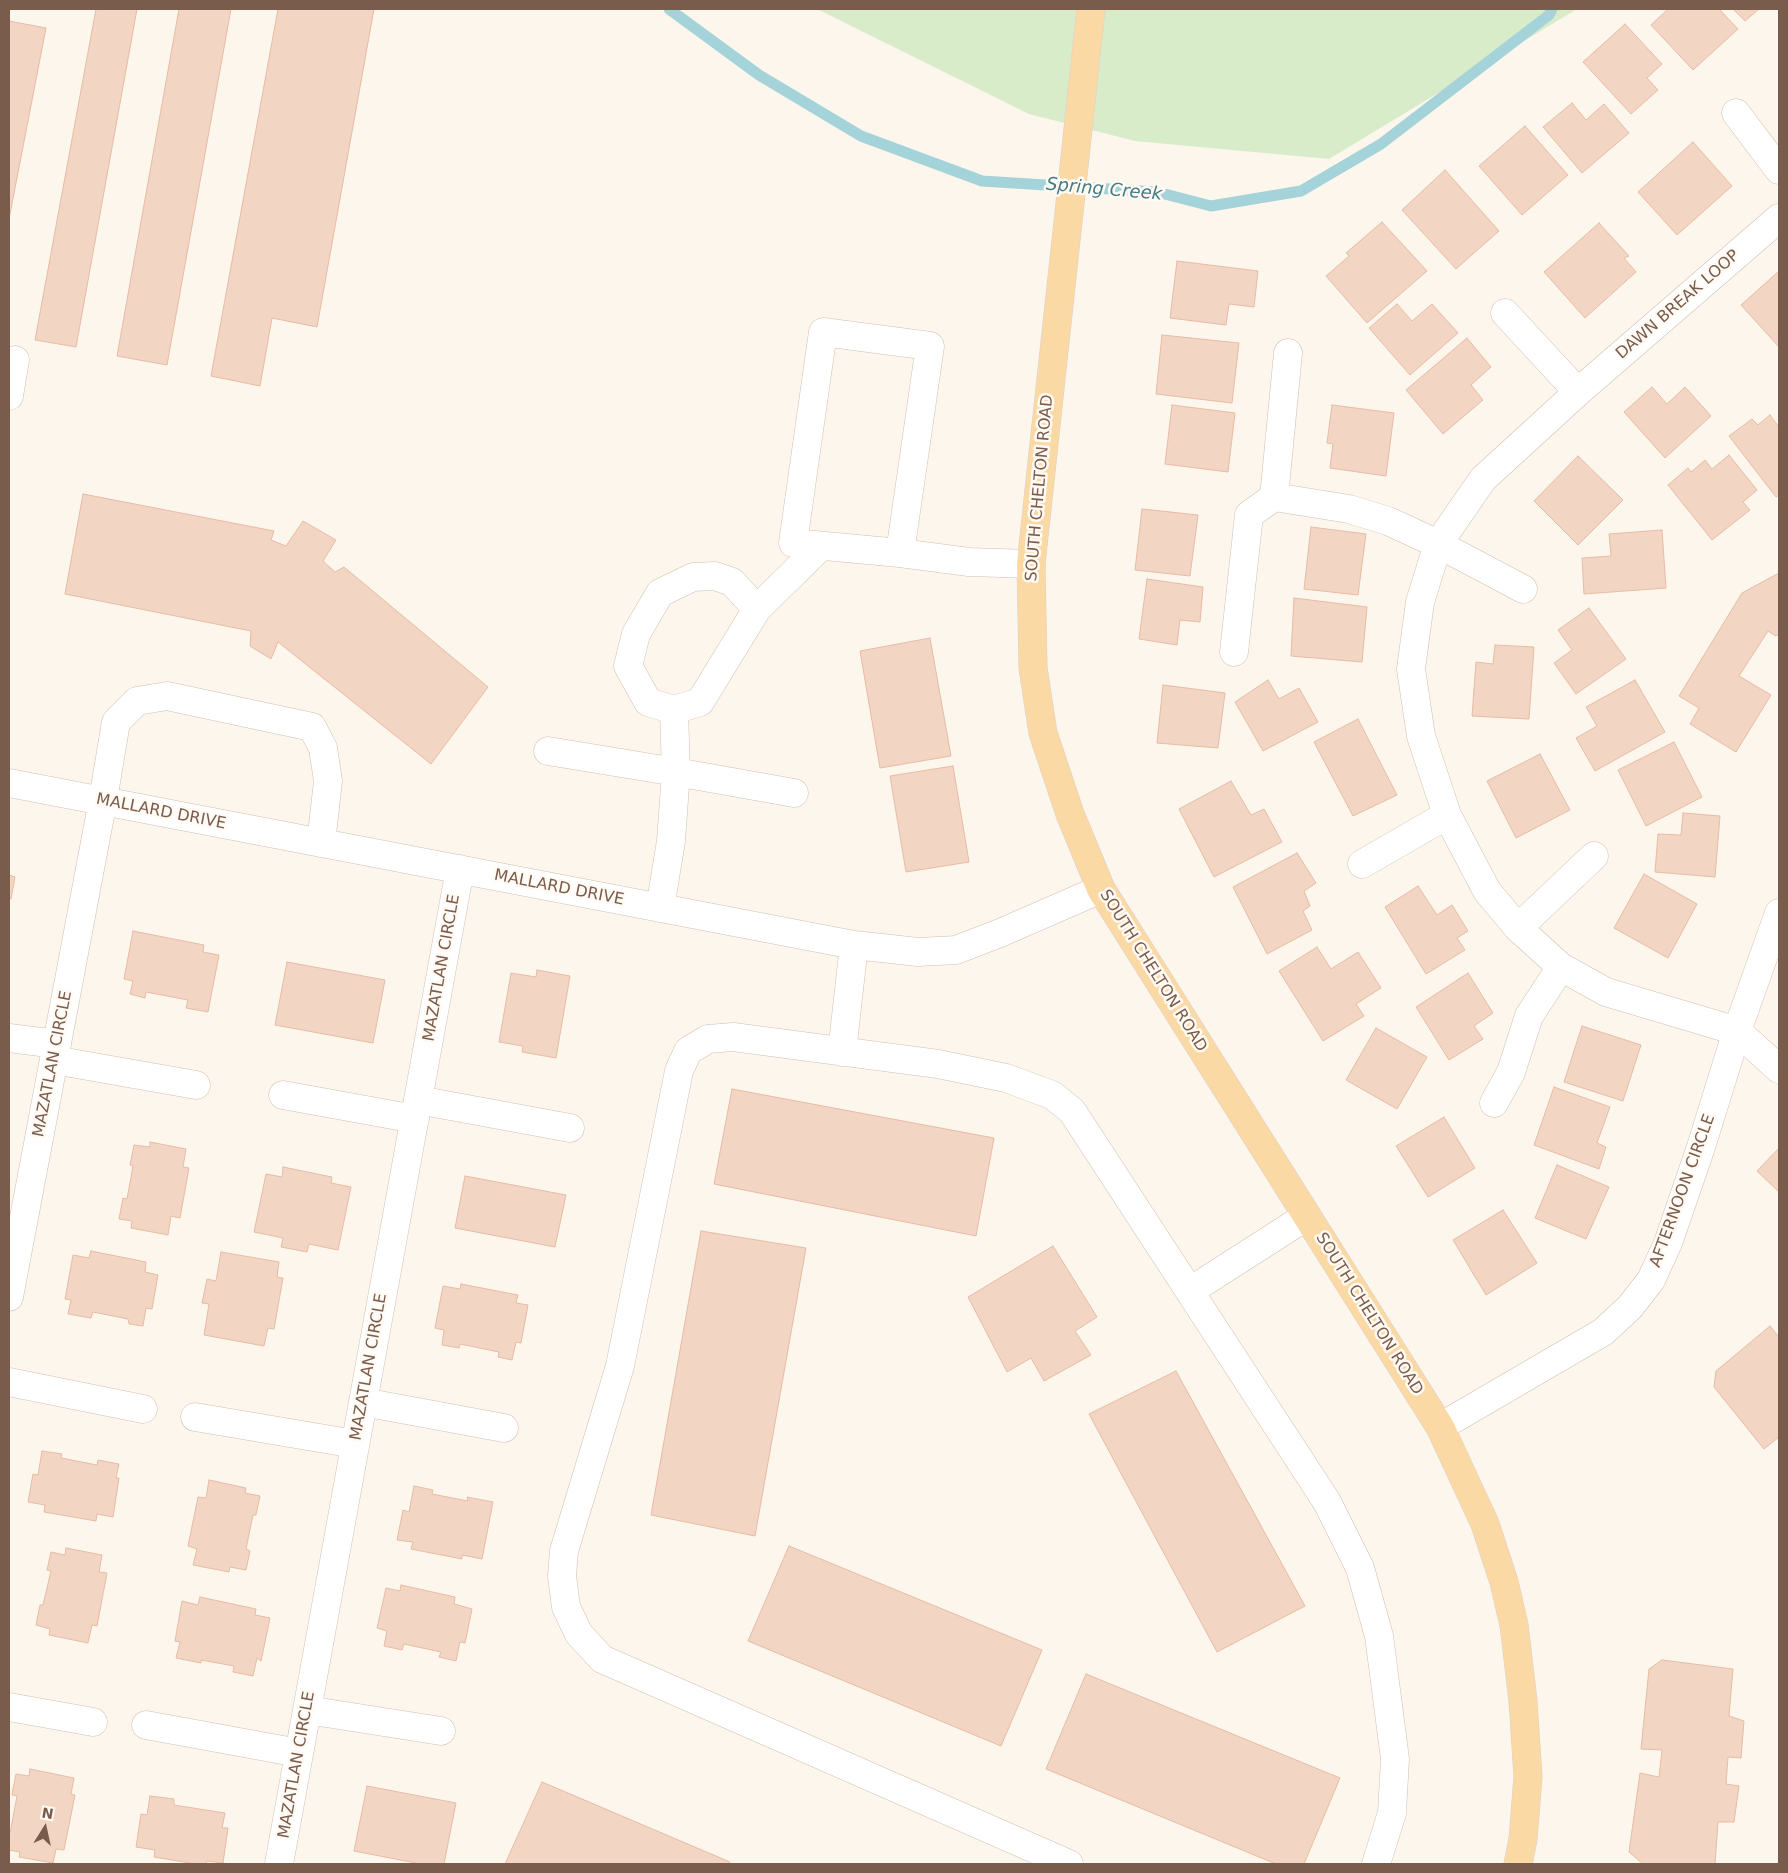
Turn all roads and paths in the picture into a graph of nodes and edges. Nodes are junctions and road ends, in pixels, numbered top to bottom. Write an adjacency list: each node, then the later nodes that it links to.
1 (1091, 9): 14 (main road, SOUTH CHELTON ROAD)
2 (1736, 113): 3 (street)
3 (1779, 170)
4 (1779, 218): 8 (street, DAWN BREAK LOOP)
5 (1505, 313): 8 (street)
6 (1288, 352): 10 (street)
7 (15, 360): 9 (street)
8 (1578, 392): 11 (street, DAWN BREAK LOOP)
9 (9, 396)
10 (1274, 497): 11 (street); 17 (street)
11 (1438, 544): 15 (street); 24 (street, DAWN BREAK LOOP)
12 (821, 546): 13 (street); 13 (street); 16 (street)
13 (900, 553): 14 (street)
14 (1031, 564): 29 (main road, SOUTH CHELTON ROAD)
15 (1523, 589)
16 (757, 609): 18 (street); 18 (street)
17 (1234, 652)
18 (674, 710): 20 (street)
19 (548, 751): 20 (street)
20 (676, 772): 22 (street); 30 (street)
21 (9, 783): 23 (street, MALLARD DRIVE)
22 (794, 793)
23 (103, 800): 25 (street, MALLARD DRIVE); 25 (street, MAZATLAN CIRCLE); 37 (street, MAZATLAN CIRCLE)
24 (1447, 815): 27 (street); 32 (street, DAWN BREAK LOOP)
25 (321, 842): 28 (street, MALLARD DRIVE)
26 (1594, 856): 32 (street)
27 (1362, 864)
28 (460, 870): 30 (street, MALLARD DRIVE); 43 (street, MAZATLAN CIRCLE)
29 (1101, 889): 33 (street, MALLARD DRIVE); 45 (main road, SOUTH CHELTON ROAD)
30 (660, 908): 33 (street, MALLARD DRIVE)
31 (1779, 913): 35 (street, AFTERNOON CIRCLE)
32 (1518, 928): 34 (street, DAWN BREAK LOOP)
33 (854, 945): 38 (street)
34 (1561, 966): 35 (street, DAWN BREAK LOOP); 42 (street)
35 (1737, 1031): 39 (street); 52 (street, AFTERNOON CIRCLE)
36 (9, 1038): 37 (street)
37 (56, 1052): 40 (street); 47 (street, MAZATLAN CIRCLE)
38 (842, 1052): 46 (street); 62 (street)
39 (1779, 1069)
40 (196, 1085)
41 (283, 1095): 43 (street)
42 (1494, 1102)
43 (416, 1109): 44 (street); 49 (street, MAZATLAN CIRCLE)
44 (570, 1128)
45 (1307, 1216): 46 (street); 52 (main road, SOUTH CHELTON ROAD)
46 (1190, 1291): 63 (street)
47 (9, 1297)
48 (9, 1382): 50 (street)
49 (363, 1402): 53 (street); 54 (street, MAZATLAN CIRCLE)
50 (143, 1409)
51 (195, 1417): 54 (street)
52 (1440, 1427): 64 (main road, SOUTH CHELTON ROAD)
53 (504, 1428)
54 (355, 1444): 56 (street, MAZATLAN CIRCLE)
55 (9, 1707): 57 (street)
56 (307, 1710): 59 (street); 60 (street, MAZATLAN CIRCLE)
57 (93, 1722)
58 (146, 1725): 60 (street)
59 (441, 1731)
60 (299, 1753): 61 (street, MAZATLAN CIRCLE)
61 (279, 1864)
62 (1069, 1864)
63 (1376, 1864)
64 (1518, 1864)

